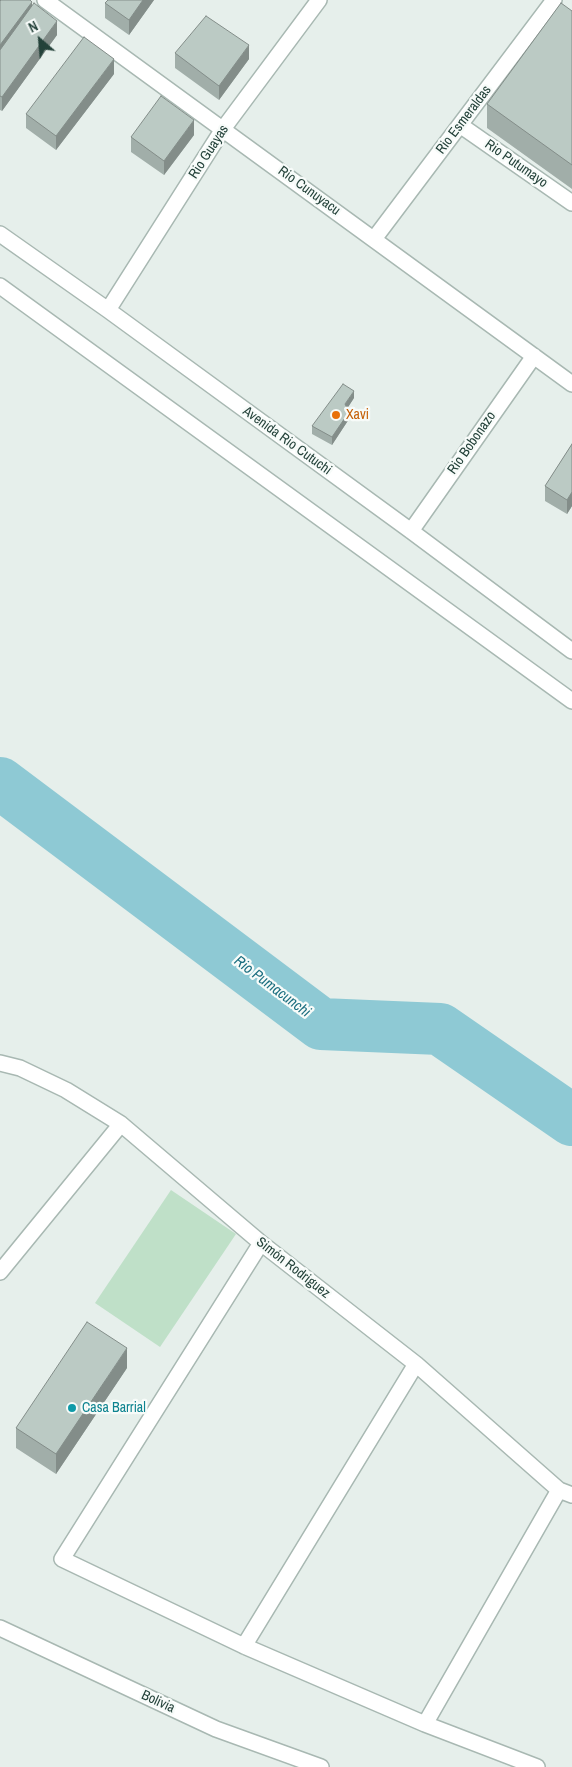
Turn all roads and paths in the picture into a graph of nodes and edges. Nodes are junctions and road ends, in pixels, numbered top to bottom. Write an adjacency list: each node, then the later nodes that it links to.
1 (45, 0): 5 (street, Rio Cunuyacu)
2 (319, 0): 5 (street, Rio Guayas)
3 (554, 0): 4 (street, Rio Esmeraldas)
4 (460, 125): 6 (street, Rio Putumayo); 8 (street, Rio Esmeraldas)
5 (223, 129): 8 (street, Rio Cunuyacu); 10 (street, Rio Guayas)
6 (572, 203)
7 (0, 234): 10 (street, Avenida Rio Cutuchi)
8 (374, 239): 11 (street, Rio Cunuyacu)
9 (0, 286): 15 (street)
10 (108, 310): 13 (street, Avenida Rio Cutuchi)
11 (534, 356): 12 (street, Rio Cunuyacu); 13 (street, Rio Bobonazo)
12 (572, 384)
13 (411, 531): 14 (street, Avenida Rio Cutuchi)
14 (572, 651)
15 (572, 702)
16 (0, 1064): 17 (street, Simón Rodriguez)
17 (121, 1124): 18 (street, Simón Rodriguez); 19 (street)
18 (261, 1244): 20 (street, Simón Rodriguez); 23 (street)
19 (0, 1272)
20 (416, 1364): 21 (street, Simón Rodriguez); 23 (street)
21 (566, 1493): 24 (street)
22 (0, 1628): 25 (street, Bolivia)
23 (244, 1646): 24 (street)
24 (425, 1724): 26 (street)
25 (321, 1767)
26 (537, 1767)

